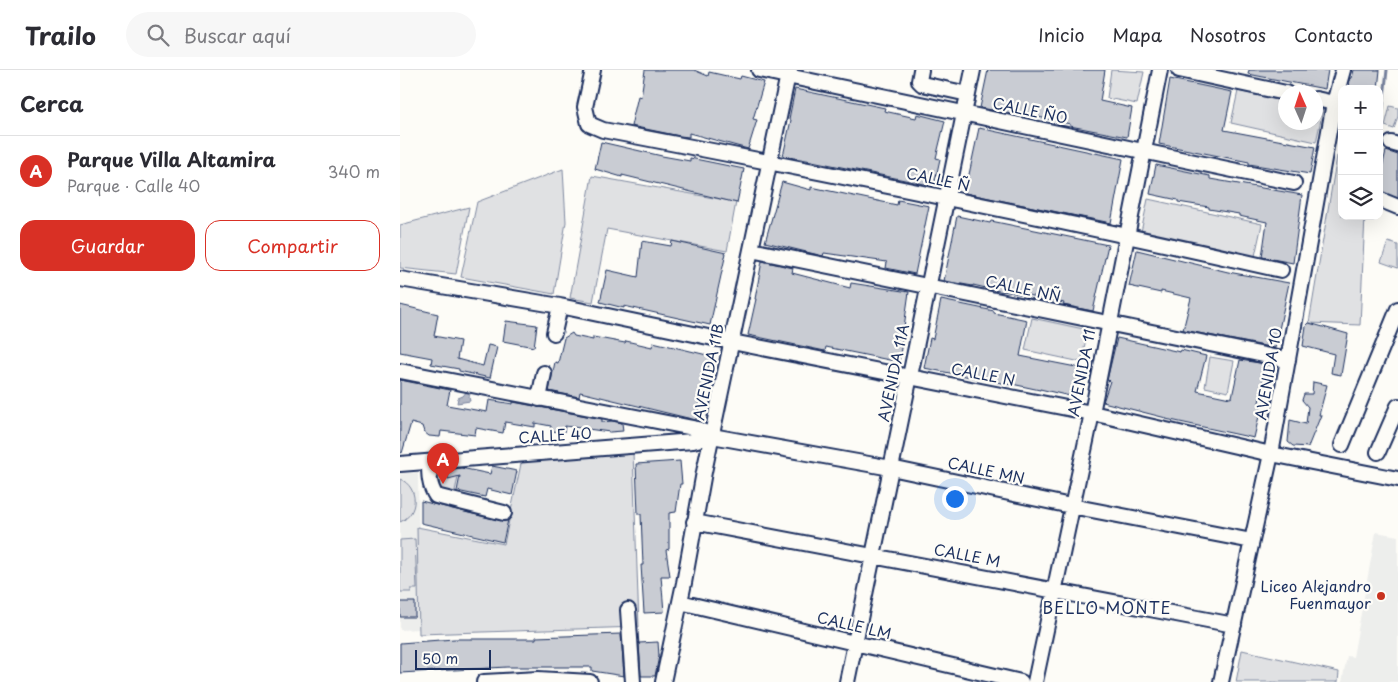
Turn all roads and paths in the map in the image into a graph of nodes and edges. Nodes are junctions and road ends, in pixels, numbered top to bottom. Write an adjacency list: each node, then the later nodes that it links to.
1 (593, 70): 16 (street, CALLE Ñ)
2 (759, 70): 8 (street, CALLE ÑO)
3 (922, 70): 11 (street)
4 (970, 70): 11 (street, AVENIDA 11A)
5 (1160, 70): 15 (street, AVENIDA 11)
6 (1179, 70): 9 (street)
7 (1343, 70): 13 (street, AVENIDA 10)
8 (789, 73): 14 (street, CALLE ÑO); 16 (street, AVENIDA 11B)
9 (1215, 74): 10 (street)
10 (1278, 91)
11 (968, 94): 14 (street, AVENIDA 11A)
12 (1323, 101): 13 (street)
13 (1334, 103): 31 (street, AVENIDA 10)
14 (964, 114): 15 (street, CALLE ÑO); 18 (street, AVENIDA 11A)
15 (1143, 152): 17 (street, CALLE ÑO); 21 (street, AVENIDA 11)
16 (770, 162): 18 (street, CALLE Ñ); 22 (street, AVENIDA 11B)
17 (1294, 183)
18 (946, 198): 21 (street, CALLE Ñ); 25 (street, AVENIDA 11A)
19 (1383, 201): 20 (street)
20 (1398, 207)
21 (1126, 235): 23 (street, CALLE Ñ); 28 (street, AVENIDA 11)
22 (751, 250): 25 (street, CALLE NÑ); 30 (street, AVENIDA 11B)
23 (1281, 270)
24 (400, 279): 26 (street, CALLE N)
25 (928, 286): 28 (street, CALLE NÑ); 34 (street, AVENIDA 11A)
26 (560, 306): 29 (street); 30 (street, CALLE N)
27 (1398, 310): 39 (street)
28 (1108, 323): 31 (street, CALLE NÑ); 37 (street, AVENIDA 11)
29 (554, 333)
30 (732, 342): 34 (street, CALLE N); 38 (street, AVENIDA 11B)
31 (1288, 360): 41 (street, AVENIDA 10)
32 (400, 371): 35 (street)
33 (544, 373): 35 (street)
34 (910, 377): 37 (street, CALLE N); 44 (street, AVENIDA 11A)
35 (539, 399): 38 (street)
36 (1398, 406): 40 (street)
37 (1092, 413): 41 (street, CALLE N); 46 (street, AVENIDA 11)
38 (712, 436): 42 (street, CALLE 40); 44 (street, CALLE MN); 48 (street, AVENIDA 11B)
39 (1342, 445)
40 (1378, 452)
41 (1271, 454): 45 (street, CALLE N); 49 (street, AVENIDA 10)
42 (428, 462): 43 (street, CALLE 40); 47 (street)
43 (400, 464)
44 (891, 468): 46 (street, CALLE MN); 50 (street, AVENIDA 11A)
45 (1398, 479)
46 (1071, 506): 49 (street, CALLE MN); 51 (street, AVENIDA 11)
47 (504, 514)
48 (694, 522): 50 (street, CALLE M); 52 (street, AVENIDA 11B)
49 (1252, 541): 54 (street, AVENIDA 10)
50 (874, 555): 51 (street, CALLE M); 55 (street, AVENIDA 11A)
51 (1054, 590): 54 (street, CALLE M); 63 (street, AVENIDA 11)
52 (680, 602): 55 (street, CALLE LM); 60 (street, AVENIDA 11B)
53 (628, 610): 59 (street)
54 (1234, 625): 64 (street, AVENIDA 10)
55 (854, 643): 61 (street, AVENIDA 11A); 62 (street, CALLE LM)
56 (536, 680): 57 (street); 58 (street)
57 (484, 682)
58 (590, 682)
59 (633, 682)
60 (663, 682)
61 (847, 682)
62 (1021, 682)
63 (1035, 682)
64 (1222, 682)

